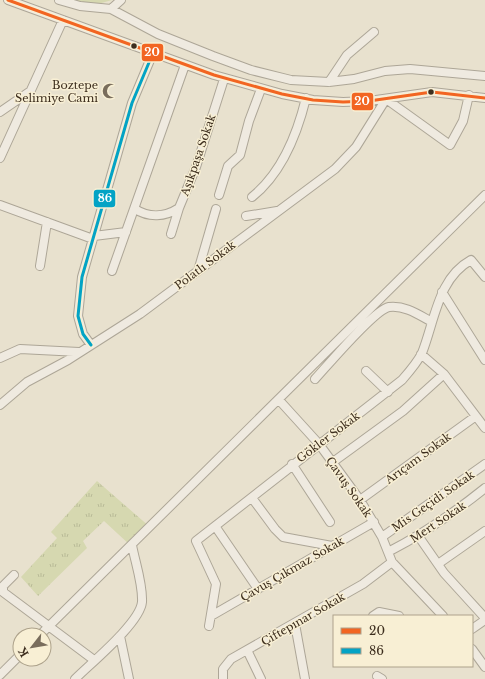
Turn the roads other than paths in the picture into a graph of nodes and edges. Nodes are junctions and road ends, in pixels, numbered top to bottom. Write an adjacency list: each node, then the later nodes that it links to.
1 (8, 0): 5 (street)
2 (59, 0): 4 (street)
3 (121, 0): 4 (street)
4 (111, 9): 11 (street)
5 (63, 20): 7 (street); 13 (street)
6 (374, 32): 11 (street)
7 (153, 53): 8 (street); 32 (street)
8 (185, 65): 10 (street); 25 (street)
9 (485, 76): 11 (street)
10 (224, 79): 12 (street); 24 (street, Aşıkpaşa Sokak)
11 (329, 82)
12 (261, 89): 15 (street); 20 (street)
13 (29, 92): 18 (street); 19 (street)
14 (469, 95): 16 (street); 17 (street); 17 (street)
15 (306, 98): 17 (street); 22 (street)
16 (485, 98)
17 (386, 99): 27 (street, Polatlı Sokak)
18 (0, 112)
19 (0, 158)
20 (220, 195)
21 (485, 195): 49 (street)
22 (252, 196)
23 (0, 207): 29 (street)
24 (179, 208): 25 (street, Aşıkpaşa Sokak); 31 (street)
25 (135, 209): 30 (street)
26 (216, 209): 35 (street)
27 (278, 210): 28 (street); 35 (street, Polatlı Sokak)
28 (246, 216)
29 (47, 222): 32 (street); 33 (street)
30 (126, 232): 32 (street); 34 (street)
31 (171, 234)
32 (94, 238): 39 (street)
33 (40, 266)
34 (112, 271)
35 (198, 271): 39 (street, Polatlı Sokak)
36 (485, 277): 37 (street, Gökler Sokak)
37 (442, 292): 38 (street, Gökler Sokak); 43 (street)
38 (432, 322): 41 (street, Gökler Sokak); 46 (street)
39 (91, 345): 40 (street, Polatlı Sokak)
40 (79, 352): 42 (street); 48 (street, Polatlı Sokak)
41 (421, 354): 45 (street); 47 (street, Gökler Sokak)
42 (0, 358)
43 (485, 360)
44 (366, 371): 47 (street)
45 (444, 374): 50 (street); 53 (street)
46 (315, 379)
47 (388, 392): 52 (street, Gökler Sokak)
48 (2, 400)
49 (279, 400): 52 (street, Çavuş Sokak); 65 (street)
50 (476, 416): 51 (street); 58 (street, Arıçam Sokak)
51 (485, 428)
52 (319, 444): 53 (street, Çavuş Sokak); 54 (street, Gökler Sokak)
53 (333, 462): 58 (street, Çavuş Sokak)
54 (292, 464): 57 (street, Gökler Sokak); 59 (street)
55 (485, 464): 63 (street, Mis Geçidi Sokak)
56 (485, 488): 64 (street, Mert Sokak)
57 (252, 498): 61 (street, Gökler Sokak); 66 (street)
58 (360, 500): 60 (street, Çavuş Sokak)
59 (330, 522)
60 (374, 522): 63 (street, Çavuş Sokak); 66 (street, Çavuş Çıkmaz Sokak)
61 (215, 526): 71 (street); 75 (street, Gökler Sokak)
62 (485, 531): 69 (street)
63 (382, 537): 67 (street, Çavuş Sokak)
64 (419, 537): 67 (street, Mert Sokak); 69 (street)
65 (132, 544): 78 (street); 81 (street)
66 (332, 546): 71 (street, Çavuş Çıkmaz Sokak)
67 (388, 552): 68 (street, Çavuş Sokak)
68 (392, 562): 74 (street); 77 (street, Çiftepınar Sokak)
69 (438, 564): 76 (street)
70 (14, 575): 78 (street)
71 (258, 589): 75 (street, Çavuş Çıkmaz Sokak)
72 (374, 615): 73 (street)
73 (392, 615)
74 (441, 615)
75 (211, 616): 79 (street, Gökler Sokak)
76 (485, 619): 80 (street)
77 (295, 624): 82 (street, Çiftepınar Sokak); 92 (street)
78 (49, 626): 84 (street)
79 (209, 626)
80 (473, 628)
81 (120, 636): 84 (street); 89 (street)
82 (247, 650): 90 (street, Çiftepınar Sokak); 91 (street)
83 (473, 650): 86 (street)
84 (94, 660): 88 (street)
85 (12, 663): 87 (street)
86 (485, 667)
87 (0, 675)
88 (75, 679)
89 (129, 679)
90 (223, 679)
91 (261, 679)
92 (305, 679)

